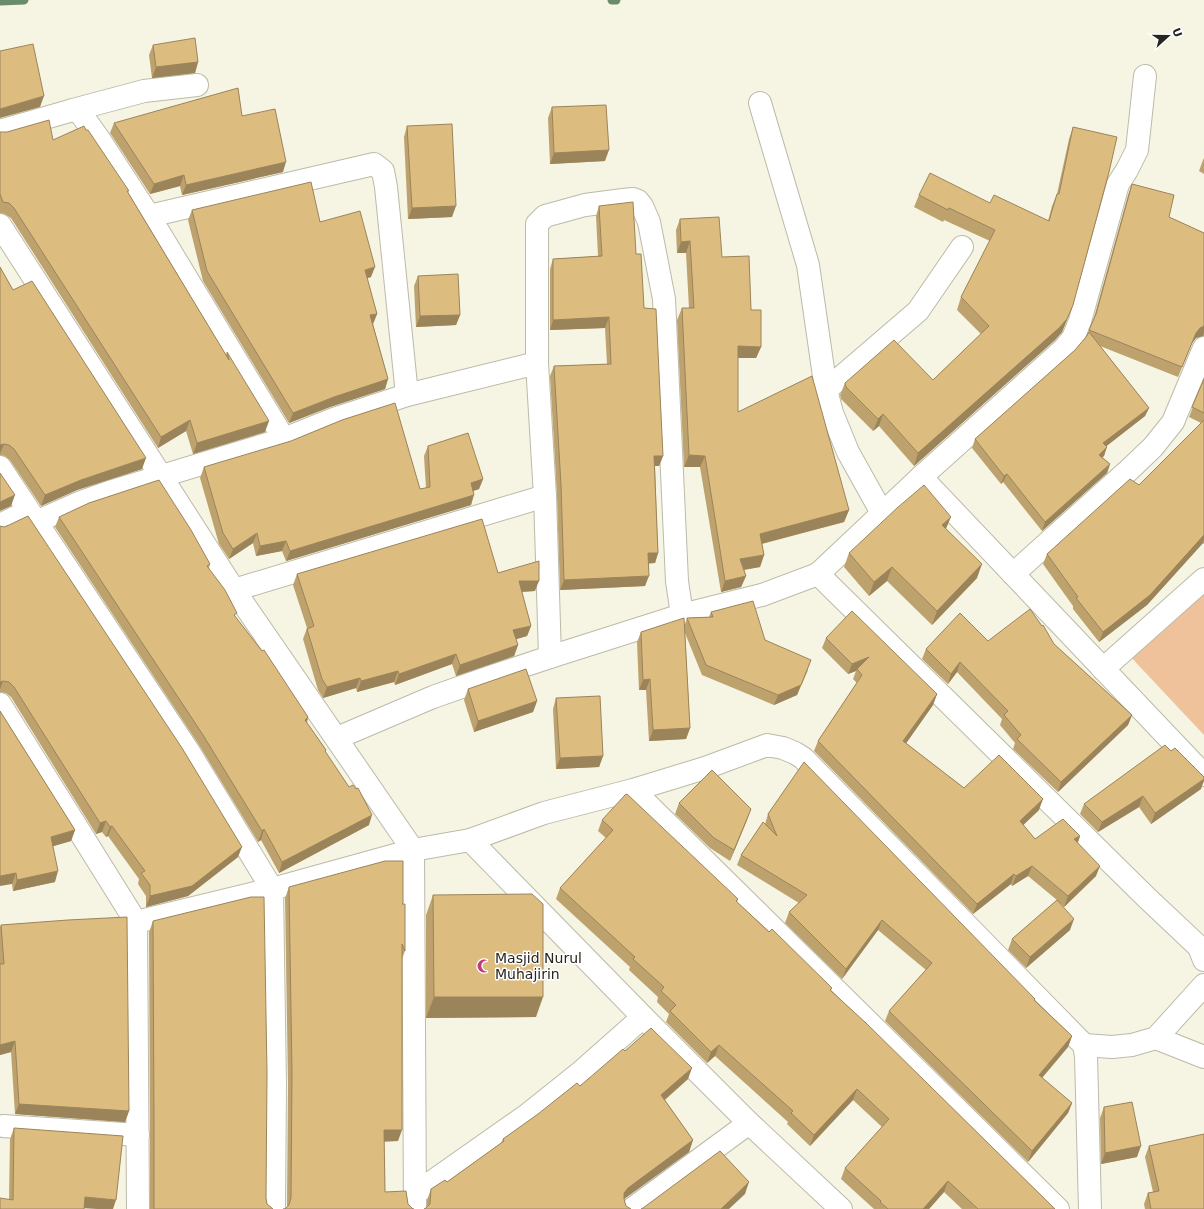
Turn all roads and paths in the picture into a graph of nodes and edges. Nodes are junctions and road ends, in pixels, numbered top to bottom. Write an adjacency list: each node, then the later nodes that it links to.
1 (1145, 76): 16 (street)
2 (197, 85): 4 (street)
3 (760, 102): 11 (street)
4 (74, 110): 5 (street); 6 (street)
5 (0, 131)
6 (150, 216): 12 (street); 13 (street)
7 (0, 225): 15 (street)
8 (962, 247): 11 (street)
9 (1204, 348): 22 (street)
10 (537, 363): 12 (street); 17 (street); 25 (street)
11 (826, 390): 18 (street)
12 (407, 394): 13 (street)
13 (284, 439): 15 (street)
14 (0, 467): 19 (street)
15 (160, 477): 19 (street); 24 (street)
16 (921, 477): 18 (street); 22 (street)
17 (544, 496): 24 (street); 26 (street)
18 (882, 513): 21 (street)
19 (32, 517): 20 (street); 34 (street)
20 (0, 525)
21 (818, 574): 25 (street); 36 (street)
22 (1013, 574): 27 (street)
23 (1204, 579): 27 (street)
24 (234, 590): 29 (street)
25 (682, 615): 26 (street)
26 (550, 657): 29 (street)
27 (1103, 669): 30 (street)
28 (0, 704): 35 (street)
29 (336, 738): 33 (street)
30 (1204, 775)
31 (632, 790): 32 (street); 40 (street); 50 (street)
32 (470, 840): 33 (street); 38 (street)
33 (413, 850): 34 (street); 45 (street)
34 (272, 890): 35 (street); 48 (street)
35 (136, 922): 44 (street)
36 (1204, 960)
37 (1204, 985): 39 (street)
38 (643, 1017): 42 (street); 45 (street)
39 (1156, 1038): 40 (street); 41 (street)
40 (1084, 1045): 51 (street)
41 (1204, 1057)
42 (749, 1123): 46 (street); 49 (street)
43 (3, 1126): 44 (street)
44 (138, 1135): 47 (street)
45 (416, 1201)
46 (833, 1207)
47 (138, 1209)
48 (274, 1209)
49 (632, 1209)
50 (1058, 1209)
51 (1090, 1209)

